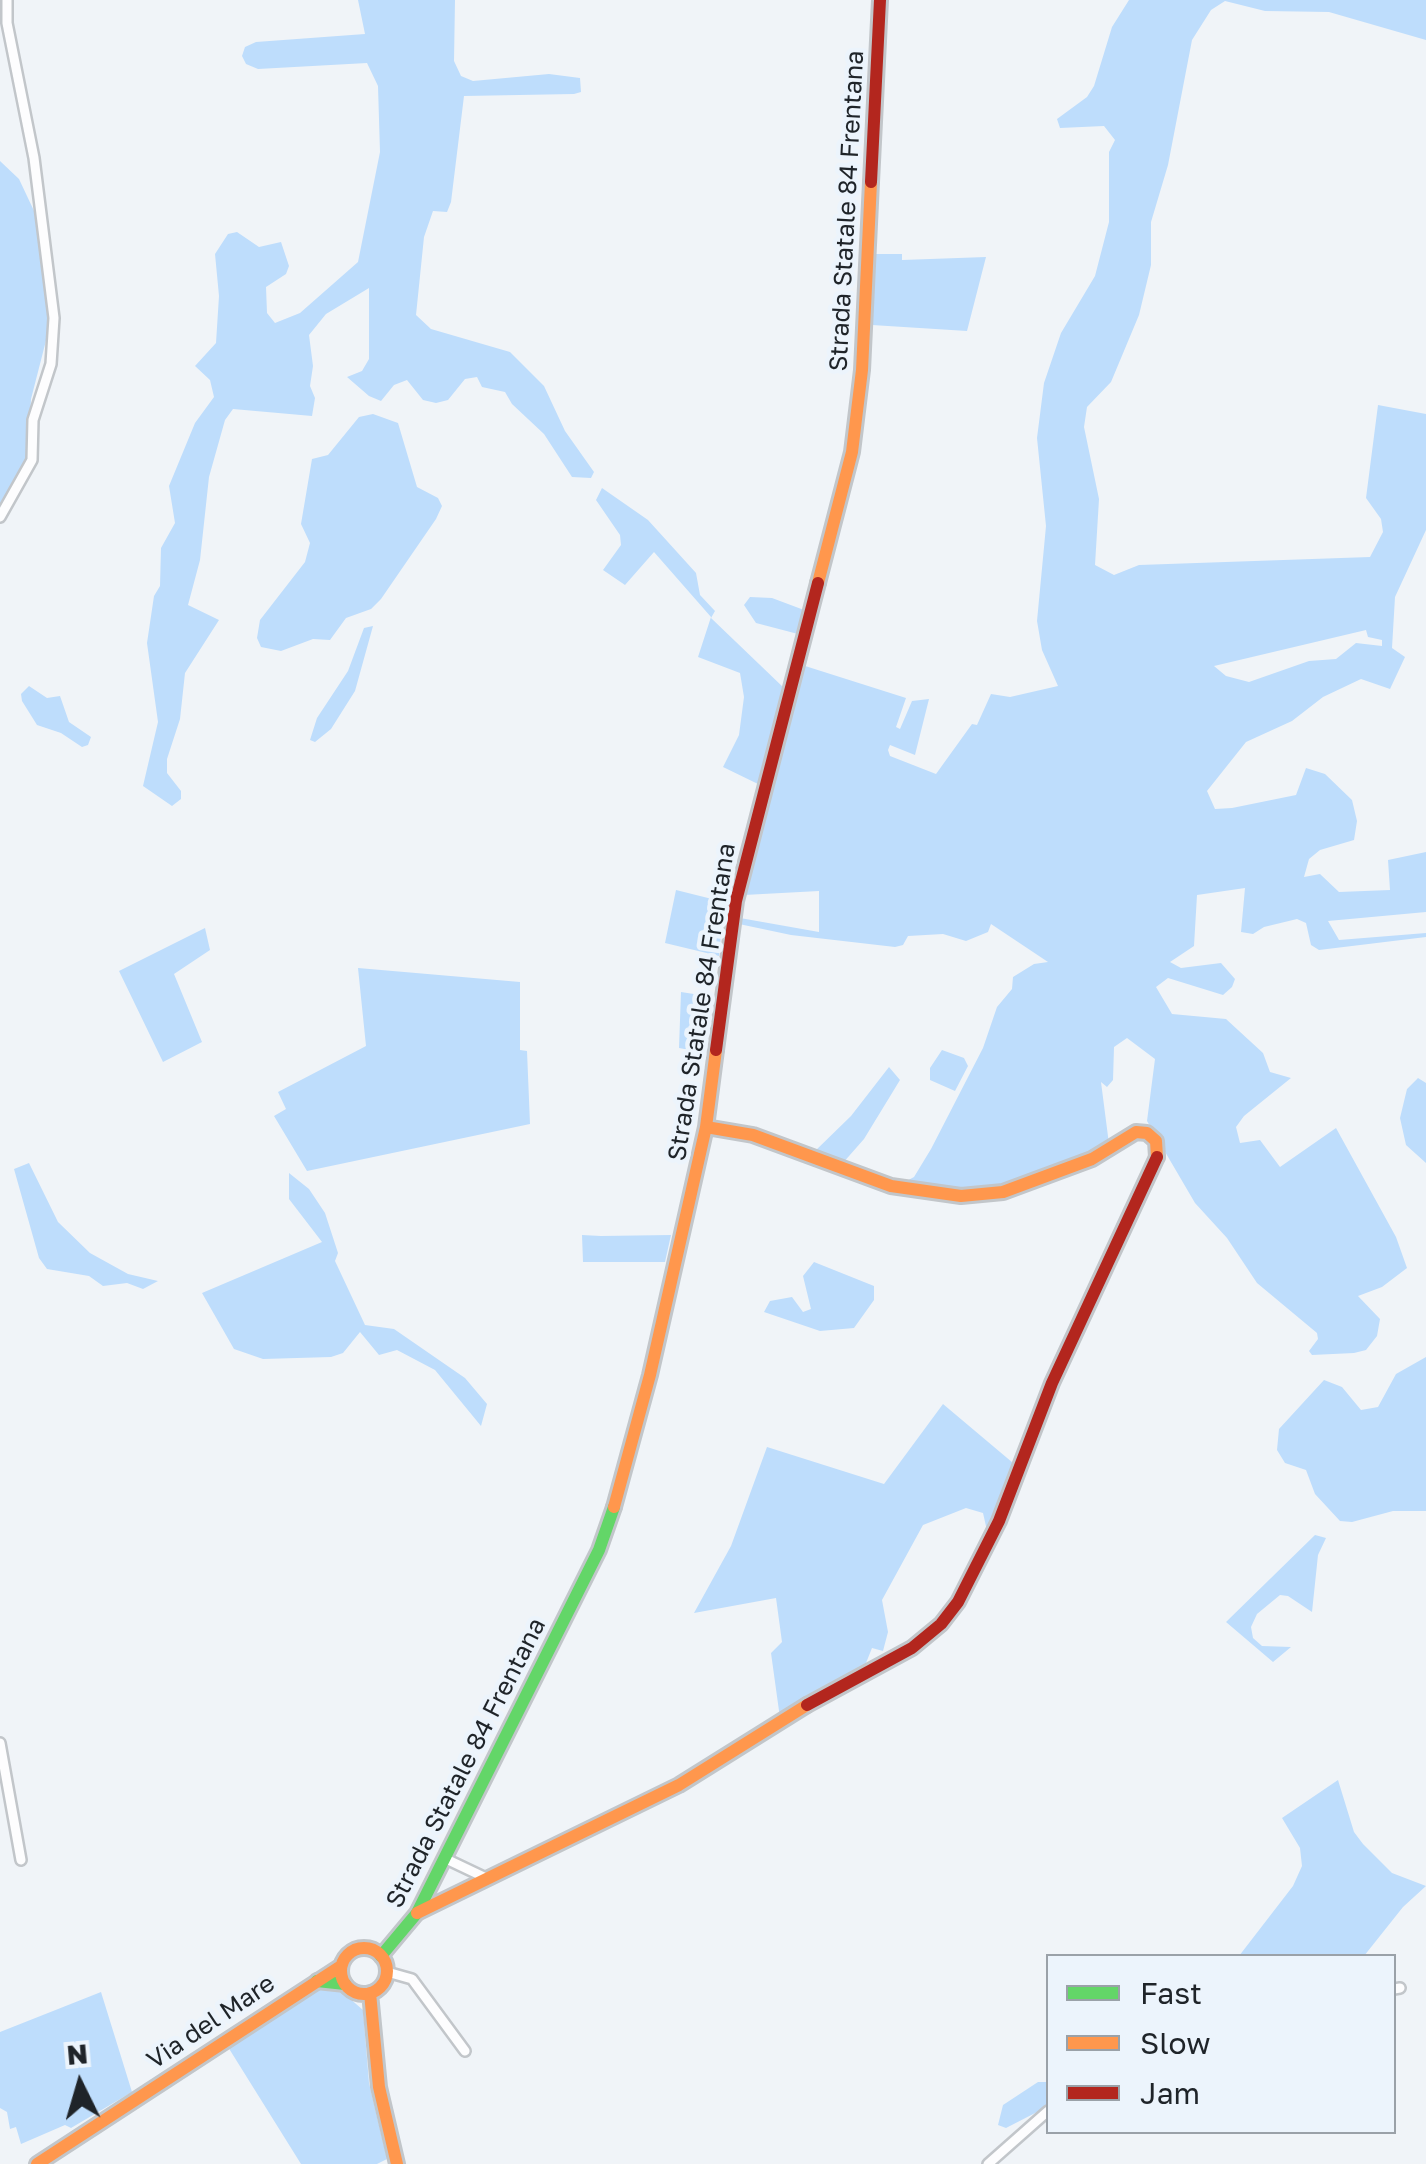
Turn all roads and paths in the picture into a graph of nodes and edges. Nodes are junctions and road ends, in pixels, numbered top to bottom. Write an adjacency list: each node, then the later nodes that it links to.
1 (7, 0): 3 (street)
2 (880, 0): 4 (main road, Strada Statale 84 Frentana)
3 (0, 517)
4 (706, 1128): 6 (main road, Strada Statale 84 Frentana); 8 (main road)
5 (0, 1744): 7 (street)
6 (444, 1858): 8 (street); 9 (main road, Strada Statale 84 Frentana)
7 (21, 1860)
8 (484, 1878): 9 (main road)
9 (417, 1914): 10 (main road, Strada Statale 84 Frentana)
10 (381, 1956): 11 (main road); 12 (main road)
11 (342, 1966): 13 (main road, Via del Mare); 14 (main road)
12 (387, 1972): 15 (main road); 16 (street)
13 (309, 1982): 14 (main road, Via del Mare); 18 (main road, Via del Mare)
14 (345, 1984): 15 (main road)
15 (370, 1993): 19 (main road)
16 (465, 2051)
17 (1046, 2113): 20 (street)
18 (37, 2164)
19 (397, 2164)
20 (988, 2164)

